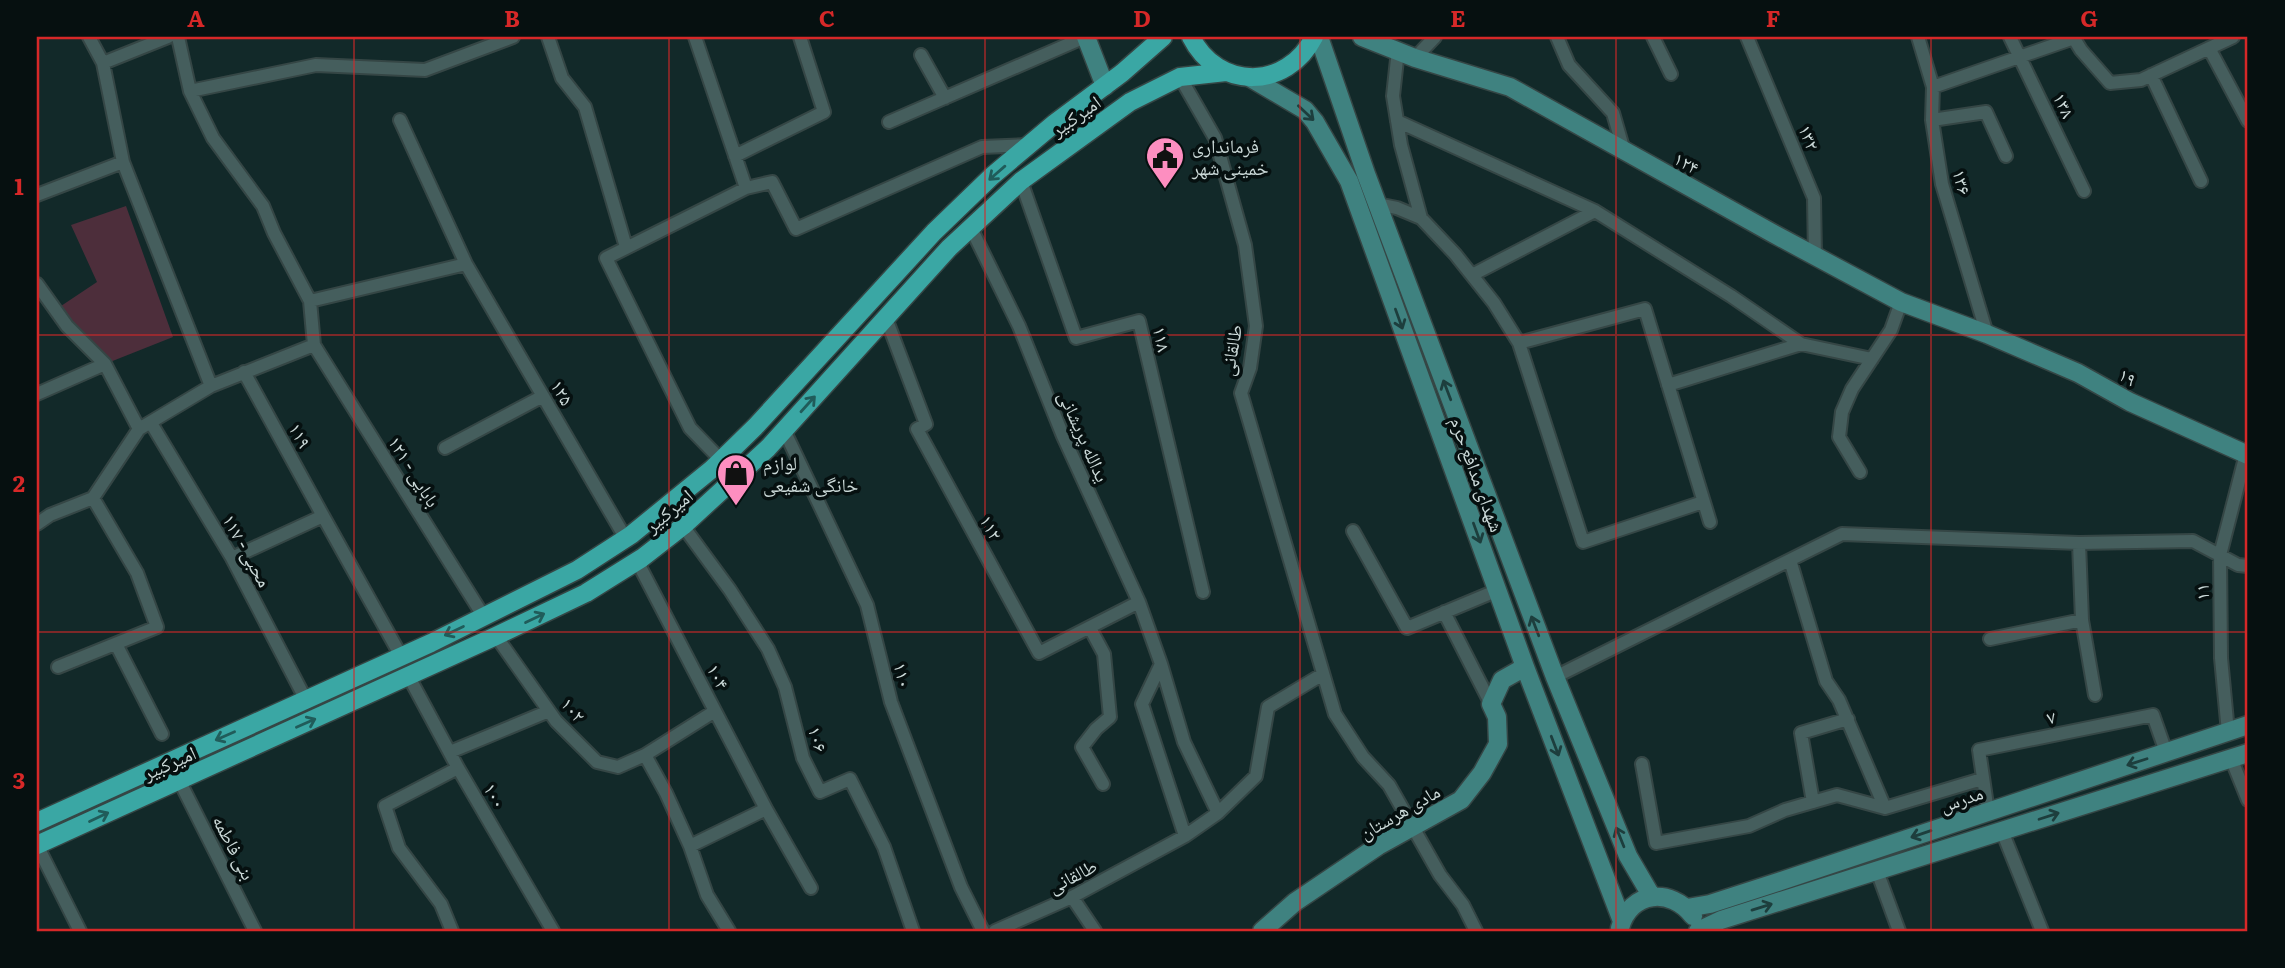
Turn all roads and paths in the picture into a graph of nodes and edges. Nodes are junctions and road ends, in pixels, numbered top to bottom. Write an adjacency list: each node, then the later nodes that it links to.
1 (89, 37): 26 (street)
2 (168, 37): 26 (street)
3 (178, 37): 34 (street)
4 (513, 37): 34 (street)
5 (548, 37): 56 (street)
6 (695, 37): 43 (street)
7 (800, 37): 43 (street)
8 (1085, 37): 32 (main road); 35 (street)
9 (1163, 37): 32 (main road, امیرکبیر)
10 (1191, 37): 27 (main road)
11 (1316, 37): 31 (main road); 46 (main road, شهدای مدافع حرم)
12 (1362, 37): 22 (main road, ۱۲۴)
13 (1435, 37): 25 (street)
14 (1557, 37): 42 (street)
15 (1653, 37): 28 (street)
16 (1747, 37): 57 (street, ۱۳۲)
17 (1918, 37): 33 (street, ۱۳۶)
18 (2010, 37): 24 (street, ۱۳۸)
19 (2233, 37): 21 (street)
20 (2073, 38): 24 (street); 29 (street)
21 (2210, 48): 29 (street); 39 (street)
22 (1398, 50): 25 (main road, ۱۲۴); 38 (street)
23 (921, 55): 35 (street)
24 (2021, 57): 33 (street); 50 (street, ۱۳۸)
25 (1415, 58): 42 (main road, ۱۲۴)
26 (103, 63): 45 (street)
27 (1226, 72): 30 (main road, امیرکبیر); 31 (main road)
28 (1671, 74)
29 (2151, 75): 48 (street)
30 (1180, 76): 47 (main road, امیرکبیر); 112 (street, طالقانی)
31 (1249, 77): 46 (main road, شهدای مدافع حرم, one-way to 46)
32 (1105, 86): 41 (main road, امیرکبیر)
33 (1933, 87): 37 (street, ۱۳۶)
34 (190, 91): 61 (street)
35 (945, 98): 40 (street)
36 (400, 120): 58 (street, ۱۲۵)
37 (1932, 120): 44 (street); 66 (street, ۱۳۶)
38 (1397, 121): 53 (street); 54 (street)
39 (2248, 121)
40 (890, 122)
41 (1029, 145): 49 (street); 64 (main road, امیرکبیر, one-way to 64)
42 (1623, 150): 57 (main road, ۱۲۴)
43 (735, 156): 49 (street)
44 (2006, 156)
45 (123, 162): 51 (street); 74 (street)
46 (1358, 178): 52 (main road, شهدای مدافع حرم); 98 (main road, شهدای مدافع حرم, one-way to 98)
47 (1021, 181): 55 (main road, امیرکبیر); 99 (street, ۱۱۸)
48 (2201, 181)
49 (746, 188): 56 (street)
50 (2084, 191)
51 (37, 195)
52 (1377, 204): 54 (street); 114 (main road, شهدای مدافع حرم, one-way to 52)
53 (1595, 211): 59 (street); 68 (street)
54 (1421, 218): 59 (street)
55 (970, 226): 63 (main road, امیرکبیر); 100 (street, یدالله پریشانی)
56 (626, 247): 82 (street)
57 (1815, 256): 62 (main road, ۱۲۴)
58 (466, 264): 61 (street); 76 (street, ۱۲۵)
59 (1472, 275): 67 (street)
60 (37, 284): 71 (street)
61 (310, 301): 69 (street)
62 (1901, 302): 66 (main road, ۱۲۴); 70 (street)
63 (886, 318): 65 (main road, امیرکبیر); 104 (street, ۱۱۲)
64 (854, 320): 65 (main road); 82 (main road, امیرکبیر)
65 (871, 334): 79 (main road, امیرکبیر, one-way to 65)
66 (1987, 334): 81 (main road, ۱۹)
67 (1519, 343): 73 (street); 85 (street)
68 (1801, 344): 70 (street); 73 (street)
69 (314, 345): 72 (street); 102 (street, بابایی - ۱۲۱)
70 (1872, 359): 83 (street)
71 (105, 364): 75 (street); 78 (street)
72 (244, 372): 74 (street); 86 (street, ۱۱۹)
73 (1668, 385): 85 (street)
74 (211, 386): 77 (street)
75 (37, 394)
76 (542, 396): 80 (street); 91 (street, ۱۲۵)
77 (151, 423): 78 (street); 94 (street, محبی - ۱۱۷)
78 (139, 429): 84 (street)
79 (784, 430): 89 (main road, امیرکبیر); 157 (street, ۱۱۰)
80 (445, 448)
81 (2247, 454): 93 (street, ۱۱)
82 (721, 460): 91 (main road, امیرکبیر)
83 (1860, 472)
84 (93, 498): 88 (street); 107 (street)
85 (1703, 502): 87 (street)
86 (323, 516): 94 (street); 108 (street, ۱۱۹)
87 (1710, 522)
88 (37, 524)
89 (683, 526): 96 (main road, امیرکبیر); 156 (street, ۱۰۶)
90 (1353, 531): 101 (street)
91 (626, 539): 102 (main road, امیرکبیر)
92 (2079, 543): 93 (street); 95 (street); 103 (street)
93 (2220, 555): 97 (street); 122 (street, ۱۱)
94 (232, 558): 116 (street, محبی - ۱۱۷)
95 (1790, 560): 114 (street); 120 (street)
96 (637, 562): 105 (main road, امیرکبیر, one-way to 96); 119 (street, ۱۰۴)
97 (2248, 566)
98 (1498, 590): 101 (street); 111 (main road, شهدای مدافع حرم)
99 (1203, 592)
100 (1139, 602): 104 (street, ۱۱۲); 109 (street, یدالله پریشانی)
101 (1444, 612): 117 (street)
102 (484, 617): 108 (main road, امیرکبیر, one-way to 108)
103 (2082, 620): 106 (street); 115 (street)
104 (1090, 628): 132 (street)
105 (496, 636): 113 (main road, امیرکبیر); 118 (street, ۱۰۲)
106 (1990, 639)
107 (116, 644): 110 (street); 123 (street)
108 (401, 656): 116 (main road, امیرکبیر)
109 (1161, 664): 138 (street, یدالله پریشانی); 142 (street)
110 (58, 667)
111 (1525, 667): 117 (main road); 150 (main road, شهدای مدافع حرم, one-way to 150)
112 (1323, 674): 138 (street, طالقانی); 140 (street, طالقانی)
113 (409, 677): 124 (street, ۱۰۰); 131 (main road, امیرکبیر, one-way to 113)
114 (1555, 677): 148 (main road, شهدای مدافع حرم, one-way to 114)
115 (2095, 695)
116 (306, 700): 139 (main road, امیرکبیر, one-way to 139)
117 (1490, 704): 140 (main road, مادی هرستان)
118 (549, 711): 124 (street); 126 (street, ۱۰۲)
119 (715, 711): 126 (street, ۱۰۲); 135 (street, ۱۰۴)
120 (1848, 719): 134 (street); 136 (street)
121 (2248, 726): 122 (main road, مدرس)
122 (2228, 732): 125 (main road, مدرس)
123 (162, 734)
124 (450, 752): 129 (street, ۱۰۰)
125 (2166, 752): 130 (street, ۷); 137 (main road, مدرس, one-way to 137)
126 (645, 755): 144 (street)
127 (2240, 755): 133 (street); 141 (main road, one-way to 127)
128 (1642, 764): 134 (street)
129 (458, 768): 153 (street); 154 (street, ۱۰۰)
130 (1982, 779): 136 (street); 137 (street, ۷)
131 (179, 780): 143 (main road, امیرکبیر, one-way to 131); 152 (street, بنی فاطمه)
132 (1103, 784)
133 (2248, 800)
134 (1812, 802): 136 (street)
135 (766, 808): 144 (street); 146 (street, ۱۰۴)
136 (1885, 808)
137 (1988, 812): 149 (main road, مدرس, one-way to 149)
138 (1218, 813): 142 (street, طالقانی)
139 (37, 822)
140 (1411, 827): 160 (main road, مادی هرستان); 161 (street, طالقانی)
141 (2002, 831): 145 (main road); 164 (street)
142 (1185, 836): 147 (street, طالقانی)
143 (37, 845): 151 (street)
144 (690, 846): 155 (street)
145 (1877, 871): 162 (main road, one-way to 145); 163 (street)
146 (811, 888)
147 (1072, 897): 158 (street, طالقانی); 159 (street)
148 (1652, 897): 149 (main road); 150 (main road)
149 (1687, 908): 162 (main road)
150 (1621, 926)
151 (80, 931)
152 (255, 931)
153 (452, 931)
154 (553, 931)
155 (729, 931)
156 (913, 931)
157 (983, 931)
158 (995, 931)
159 (1095, 931)
160 (1262, 931)
161 (1476, 931)
162 (1698, 931)
163 (1899, 931)
164 (2042, 931)

